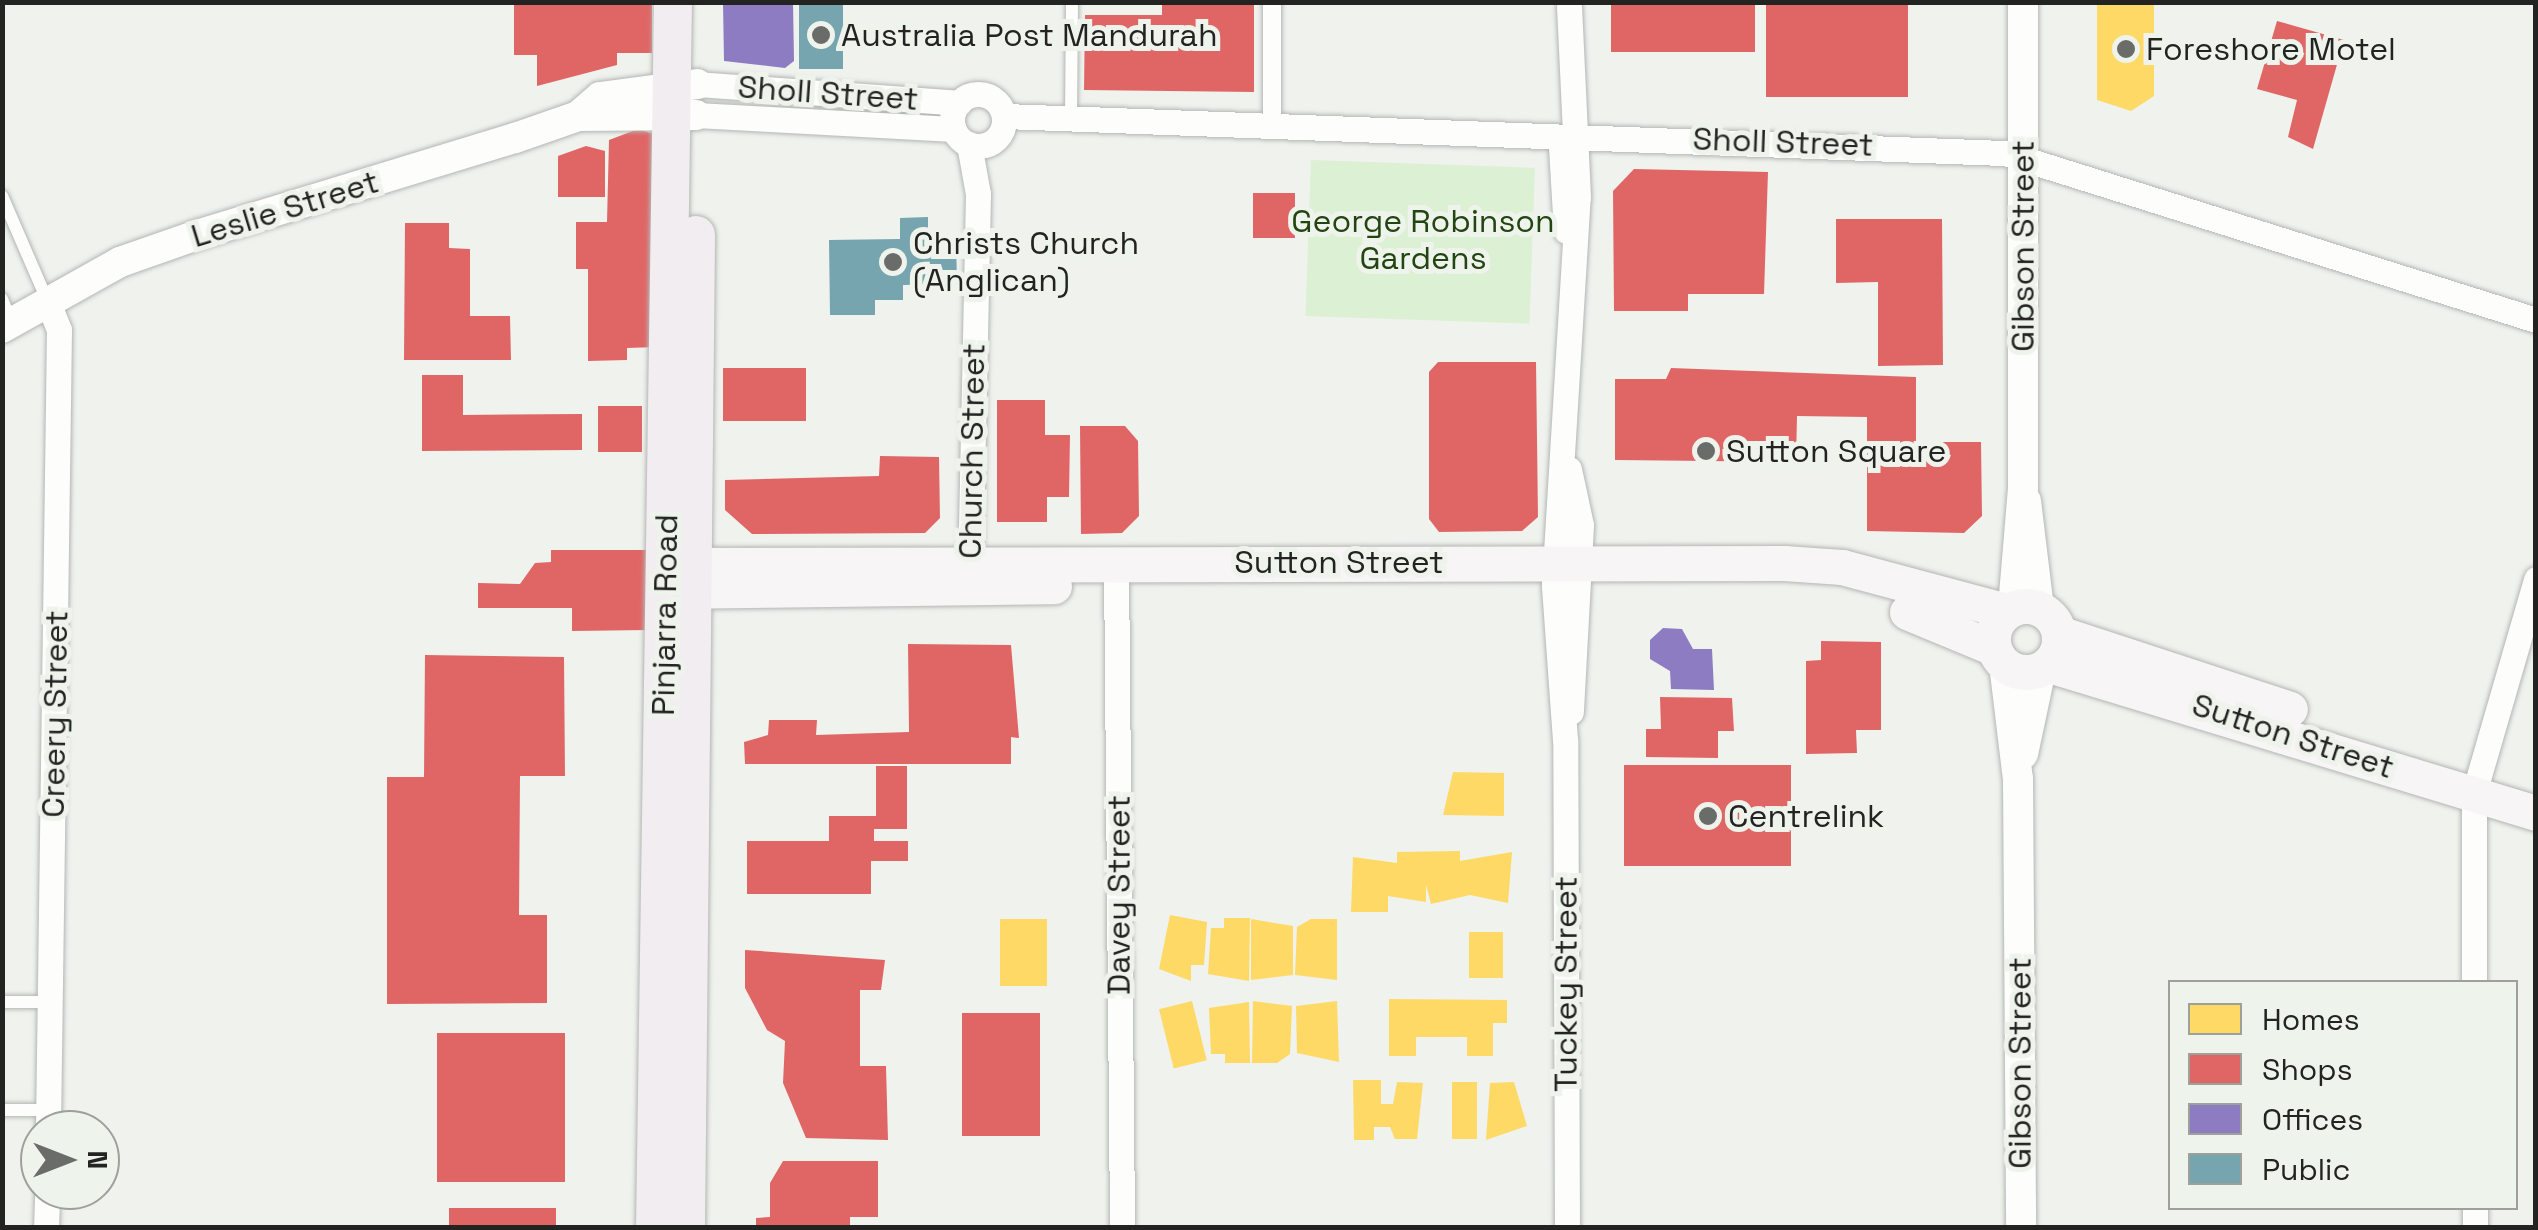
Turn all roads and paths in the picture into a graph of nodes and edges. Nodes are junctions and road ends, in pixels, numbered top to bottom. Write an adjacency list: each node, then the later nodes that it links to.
1 (673, 2): 7 (main road, Pinjarra Road)
2 (698, 2): 7 (main road, Pinjarra Road)
3 (1072, 2): 9 (lane)
4 (1272, 2): 10 (street)
5 (2023, 2): 14 (street, Gibson Street)
6 (1568, 5): 12 (street, Tuckey Street)
7 (684, 99): 8 (street, Sholl Street); 13 (street, Sholl Street); 17 (street, Leslie Street); 23 (main road, Pinjarra Road)
8 (959, 103): 11 (street, Sholl Street); 13 (street)
9 (1071, 117): 10 (street, Sholl Street); 11 (street, Sholl Street)
10 (1272, 121): 12 (street, Sholl Street)
11 (1000, 127): 13 (street, Sholl Street); 15 (street, Church Street)
12 (1569, 134): 14 (street, Sholl Street); 21 (street, Tuckey Street)
13 (961, 136): 15 (street, Church Street)
14 (2024, 161): 19 (street, Sholl Street); 25 (street, Gibson Street)
15 (978, 194): 22 (street, Church Street)
16 (2, 196): 17 (lane)
17 (47, 300): 18 (street, Leslie Street); 33 (street, Creery Street)
18 (5, 316)
19 (2536, 320)
20 (1116, 574): 21 (main road, Sutton Street); 22 (main road, Sutton Street); 37 (street, Davey Street)
21 (1567, 574): 25 (main road, Sutton Street); 26 (main road, Sutton Street); 38 (street, Tuckey Street)
22 (970, 575): 23 (main road, Sutton Street)
23 (679, 578): 35 (main road, Pinjarra Road); 36 (main road, Pinjarra Road)
24 (2536, 579): 28 (street)
25 (2034, 632): 26 (main road, Sutton Street); 26 (main road); 27 (street, Gibson Street); 28 (main road, Sutton Street)
26 (1998, 656): 27 (street, Gibson Street)
27 (2018, 778): 39 (street, Gibson Street)
28 (2478, 783): 29 (main road, Sutton Street); 30 (main road, Sutton Street); 31 (street)
29 (2536, 790)
30 (2536, 813)
31 (2474, 980)
32 (2, 1002): 33 (lane)
33 (50, 1002): 34 (street, Creery Street)
34 (48, 1110)
35 (656, 1228)
36 (686, 1228)
37 (1122, 1228)
38 (1568, 1228)
39 (2021, 1228)

